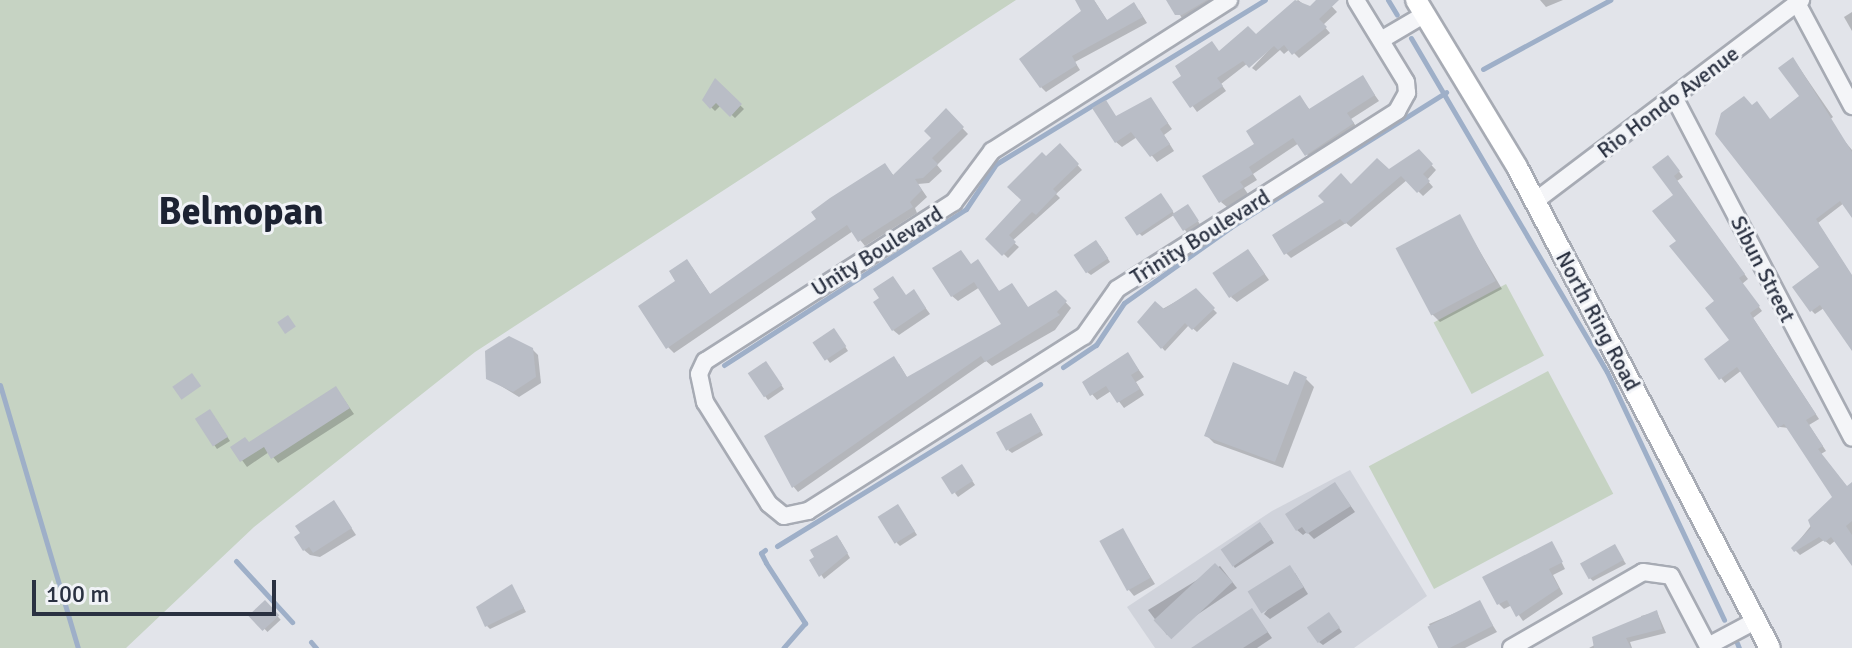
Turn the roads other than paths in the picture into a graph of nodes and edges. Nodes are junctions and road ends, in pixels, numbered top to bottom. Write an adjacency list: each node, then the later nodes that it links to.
1 (1229, 0): 10 (street, Unity Boulevard)
2 (1356, 0): 5 (street)
3 (1799, 1): 6 (street, Rio Hondo Avenue); 7 (street)
4 (1421, 7): 5 (street); 8 (main road, North Ring Road)
5 (1381, 40): 10 (street, Trinity Boulevard)
6 (1675, 99): 8 (street, Rio Hondo Avenue); 9 (street, Sibun Street)
7 (1852, 106)
8 (1534, 202): 11 (main road, North Ring Road)
9 (1852, 438)
10 (784, 516)
11 (1755, 621): 12 (street); 14 (main road, North Ring Road)
12 (1708, 647): 13 (street)
13 (1511, 648)
14 (1770, 648)

